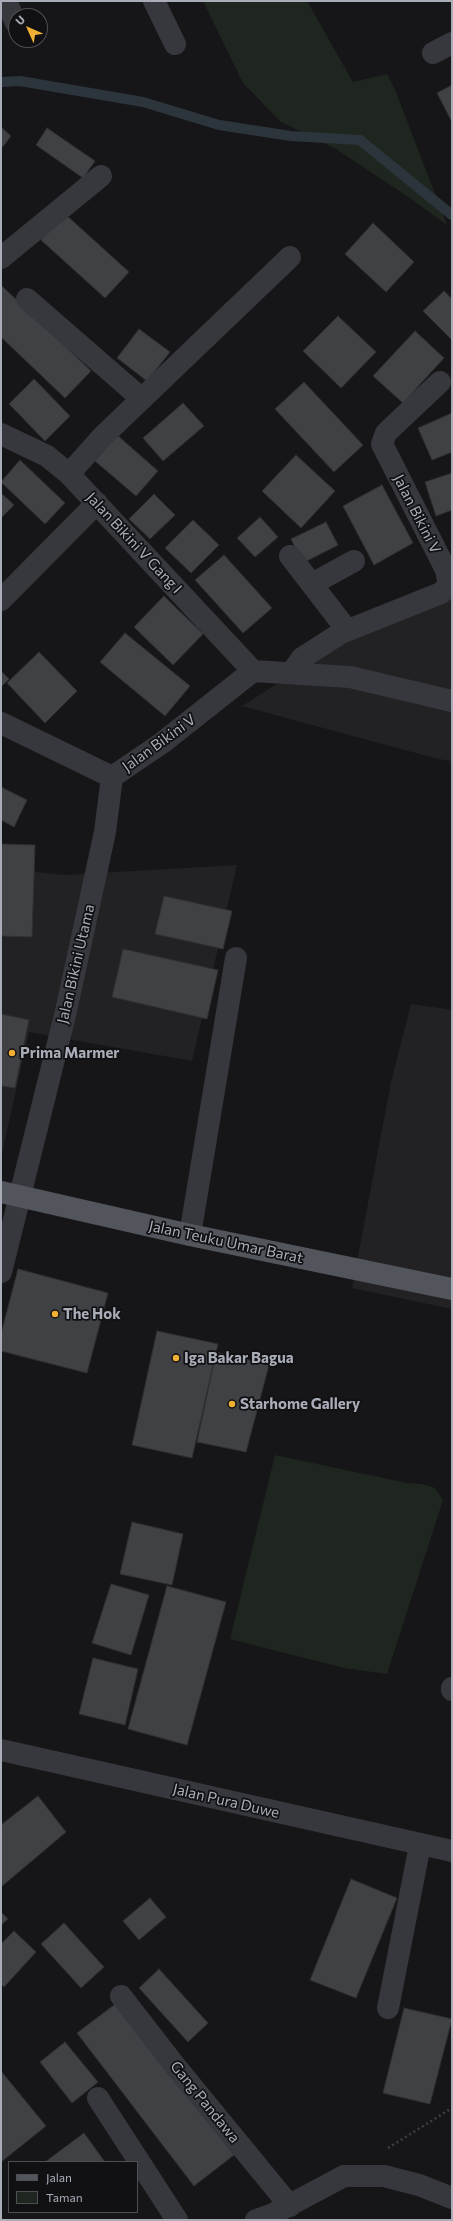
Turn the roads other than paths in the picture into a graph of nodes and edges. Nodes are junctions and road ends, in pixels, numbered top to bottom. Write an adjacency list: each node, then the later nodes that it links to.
1 (154, 1): 3 (street)
2 (452, 43): 4 (street)
3 (175, 44)
4 (433, 53)
5 (101, 176): 7 (street)
6 (290, 257): 10 (street)
7 (1, 258)
8 (27, 299): 10 (street)
9 (440, 382): 18 (street, Jalan Bikini V)
10 (142, 399): 12 (street)
11 (1, 434): 12 (street, Jalan Bikini V Gang I)
12 (69, 474): 13 (street, Jalan Bikini V Gang I)
13 (97, 503): 17 (street); 19 (street, Jalan Bikini V Gang I)
14 (290, 556): 16 (street)
15 (354, 561): 16 (street)
16 (312, 584): 18 (street)
17 (1, 600)
18 (347, 630): 20 (street, Jalan Bikini V)
19 (253, 671): 20 (street); 23 (street, Jalan Bikini V)
20 (292, 672): 21 (street)
21 (452, 700)
22 (1, 723): 23 (street, Jalan Bikini V)
23 (112, 777): 25 (street, Jalan Bikini Utama)
24 (236, 958): 26 (street)
25 (10, 1194): 26 (main road, Jalan Teuku Umar Barat); 27 (street)
26 (190, 1235): 28 (main road, Jalan Teuku Umar Barat)
27 (1, 1272)
28 (452, 1289)
29 (1, 1750): 30 (street, Jalan Pura Duwe)
30 (420, 1845): 31 (street, Jalan Pura Duwe); 33 (street)
31 (452, 1851)
32 (121, 1996): 36 (street, Gang Pandawa)
33 (388, 2008)
34 (98, 2098): 37 (street)
35 (452, 2198): 36 (street)
36 (290, 2206): 38 (street)
37 (177, 2220)
38 (256, 2220)

